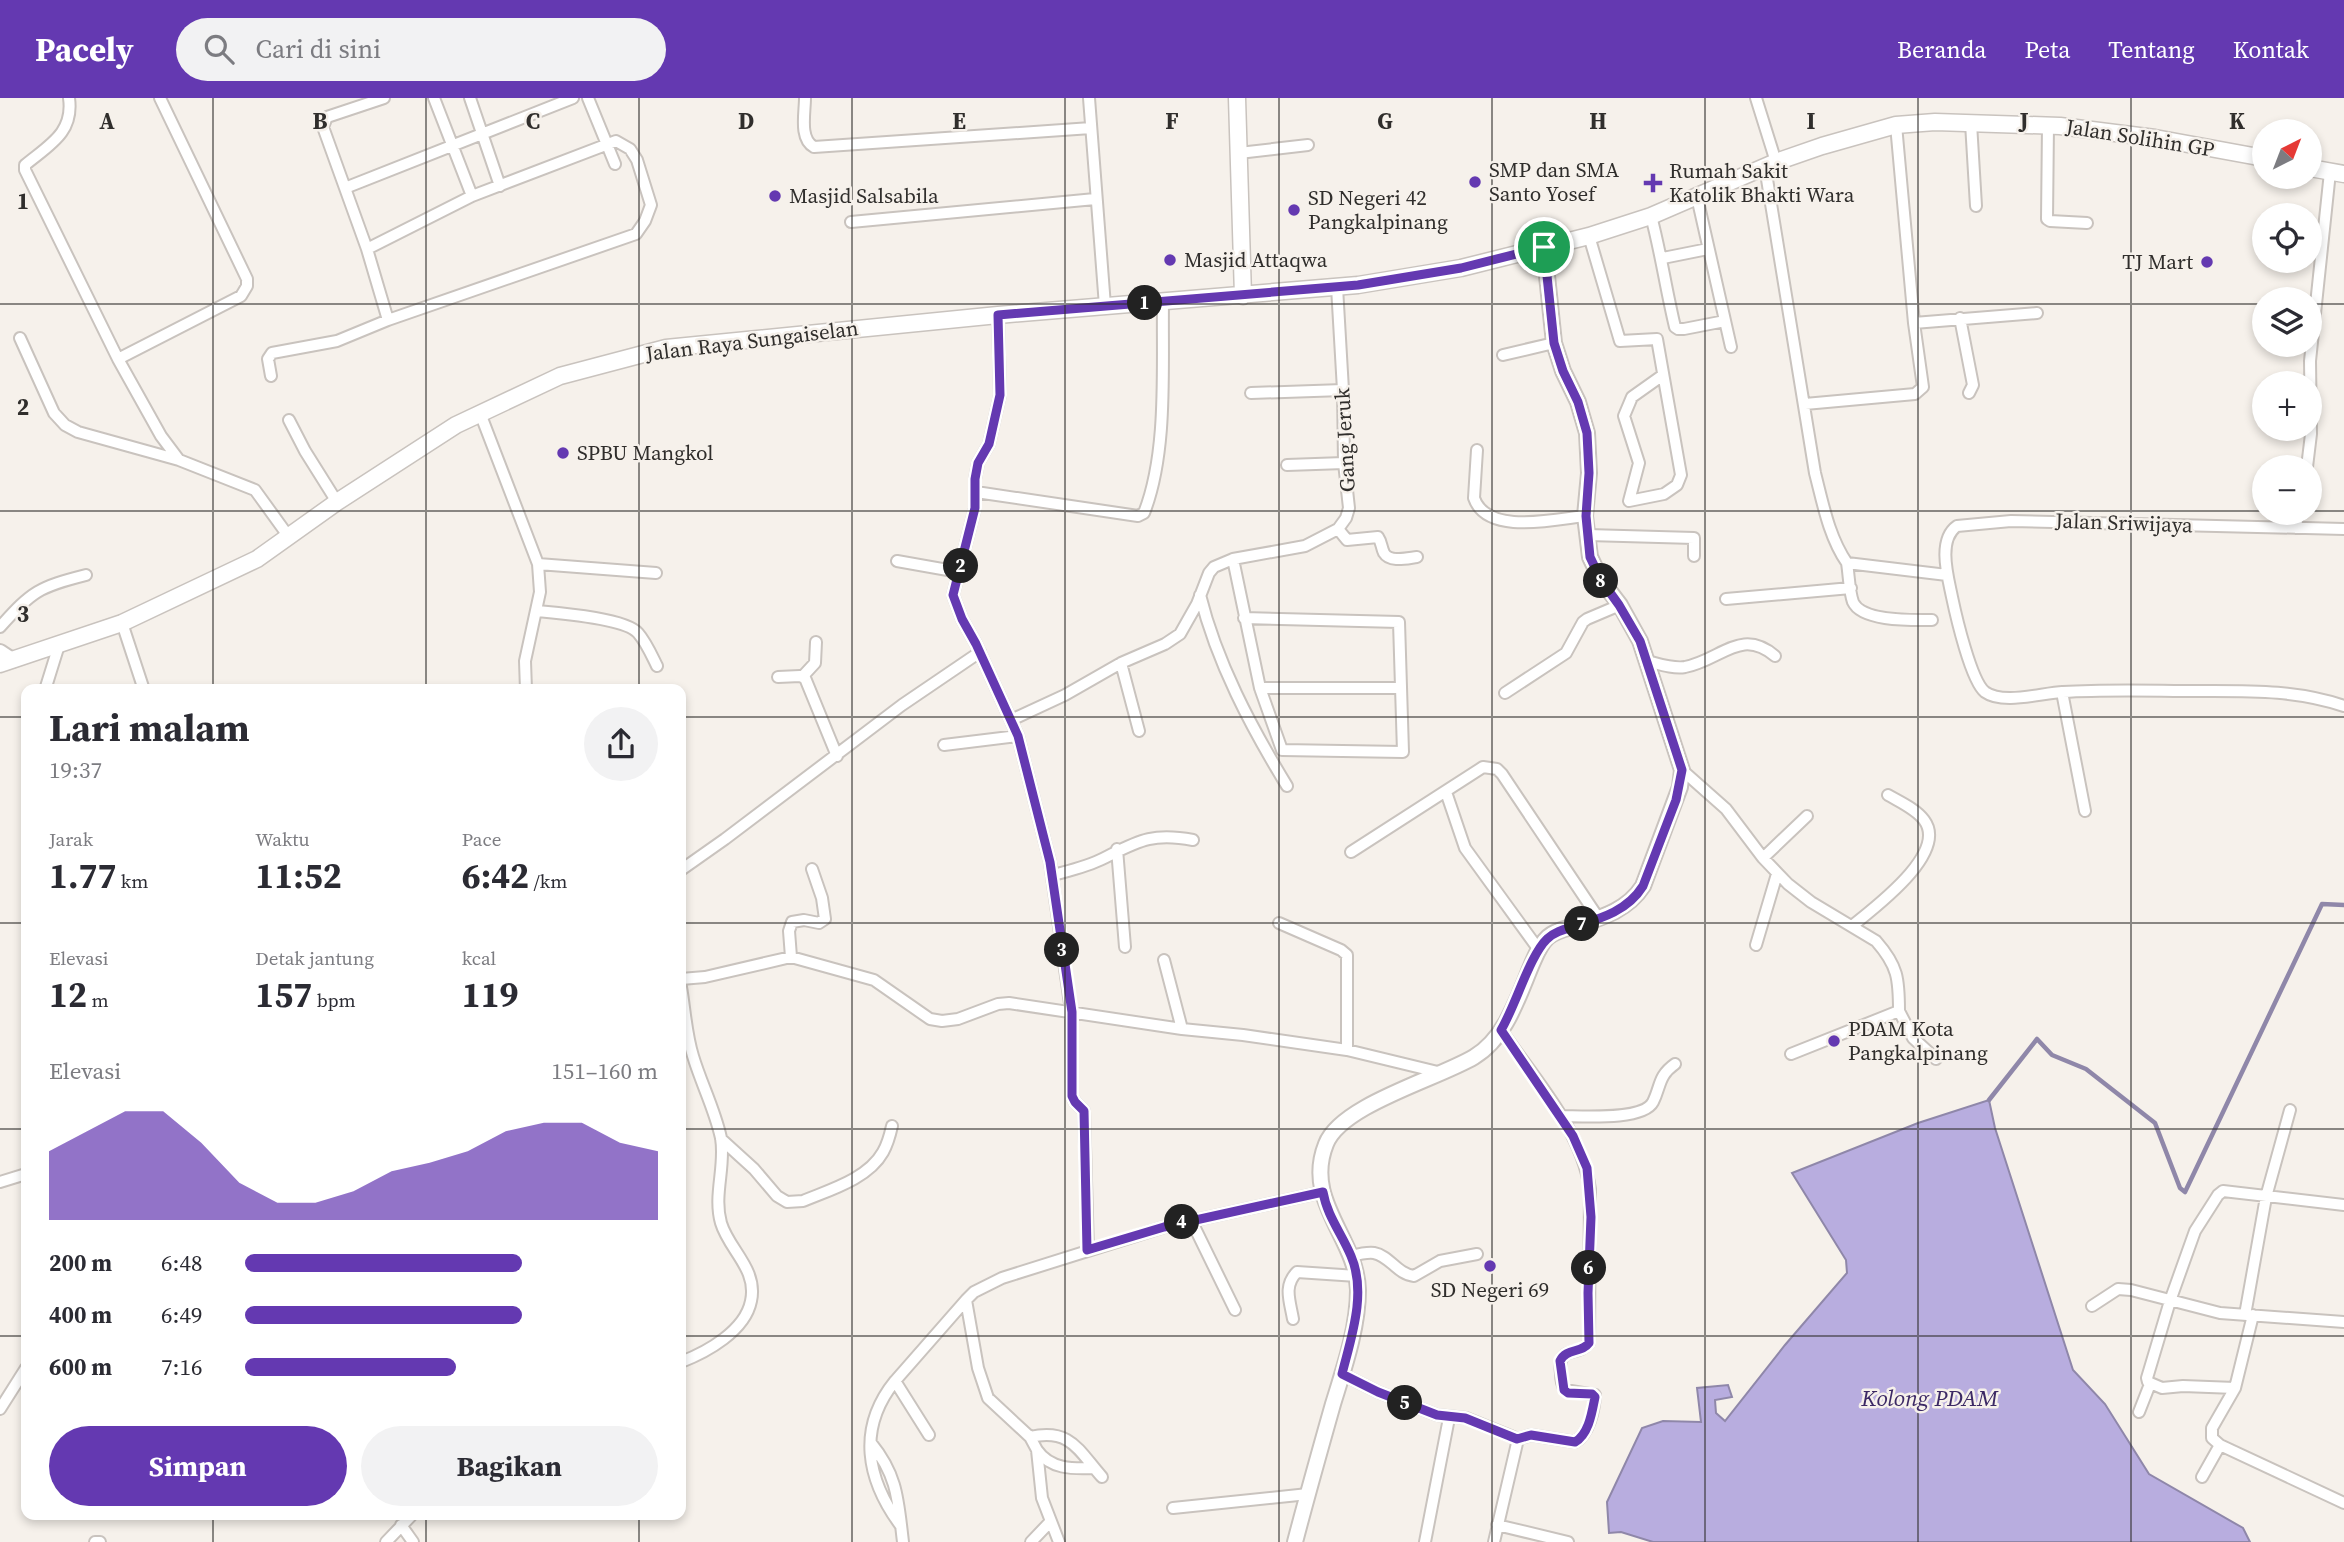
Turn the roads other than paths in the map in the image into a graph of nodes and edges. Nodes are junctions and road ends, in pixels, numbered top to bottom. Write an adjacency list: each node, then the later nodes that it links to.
1 (69, 98): 53 (street)
2 (160, 98): 53 (street)
3 (384, 98): 26 (street)
4 (434, 98): 17 (street)
5 (470, 98): 16 (street)
6 (572, 98): 16 (street)
7 (589, 98): 18 (street)
8 (805, 98): 15 (street)
9 (1089, 98): 15 (street)
10 (1237, 98): 20 (main road)
11 (1756, 98): 23 (street)
12 (1971, 123): 13 (main road, Jalan Solihin GP); 14 (main road, Jalan Solihin GP); 30 (street)
13 (1896, 125): 23 (main road, Jalan Solihin GP); 48 (street)
14 (2048, 125): 21 (main road, Jalan Solihin GP); 33 (street)
15 (1091, 128): 29 (street)
16 (482, 133): 17 (street); 25 (street)
17 (453, 144): 26 (street); 27 (street)
18 (606, 145): 22 (street); 25 (street); 46 (street)
19 (1308, 145): 20 (street)
20 (1239, 153): 40 (main road)
21 (2252, 157)
22 (615, 164)
23 (1771, 164): 28 (main road, Jalan Solihin GP); 59 (street)
24 (2337, 173): 63 (street)
25 (500, 186): 27 (street)
26 (345, 188): 36 (street)
27 (472, 196): 36 (street)
28 (1697, 197): 31 (main road, Jalan Solihin GP); 37 (street)
29 (1095, 199): 32 (street); 42 (street)
30 (1976, 206)
31 (1651, 216): 34 (main road, Jalan Solihin GP); 38 (street)
32 (851, 222)
33 (2087, 223)
34 (1589, 236): 35 (main road, Jalan Solihin GP); 54 (street)
35 (1544, 247): 39 (main road, Jalan Solihin GP); 50 (street)
36 (367, 249): 46 (street)
37 (1708, 249): 38 (street); 47 (street)
38 (1663, 258): 47 (street)
39 (1337, 287): 40 (main road, Jalan Solihin GP); 56 (street, Gang Jeruk)
40 (1243, 296): 41 (main road, Jalan Raya Sungaiselan)
41 (1163, 302): 42 (main road, Jalan Raya Sungaiselan); 67 (street)
42 (1105, 306): 44 (main road, Jalan Raya Sungaiselan)
43 (2036, 313): 45 (street)
44 (998, 315): 60 (main road, Jalan Raya Sungaiselan); 67 (street)
45 (1960, 318): 48 (street); 58 (street)
46 (388, 320): 55 (street)
47 (1725, 321): 51 (street)
48 (1914, 323): 59 (street)
49 (20, 338): 64 (street)
50 (1554, 343): 52 (street); 69 (street)
51 (1731, 347)
52 (1503, 355)
53 (118, 359): 64 (street)
54 (1664, 375): 54 (street)
55 (271, 376)
56 (1343, 390): 57 (street); 65 (street, Gang Jeruk)
57 (1251, 393)
58 (1969, 393)
59 (1805, 404): 80 (street)
60 (480, 413): 68 (main road, Jalan Raya Sungaiselan); 81 (street)
61 (289, 420): 68 (street)
62 (1477, 450): 69 (street)
63 (2308, 455)
64 (179, 460): 75 (street)
65 (1344, 463): 66 (street); 72 (street, Gang Jeruk)
66 (1287, 465)
67 (976, 492): 82 (street)
68 (337, 502): 75 (main road, Jalan Raya Sungaiselan)
69 (1586, 516): 74 (street)
70 (2296, 525): 71 (street)
71 (2296, 528): 73 (street, Jalan Sriwijaya); 85 (street, Jalan Sriwijaya)
72 (1338, 529): 77 (street); 78 (street)
73 (2344, 529)
74 (1587, 535): 76 (street); 89 (street)
75 (289, 537): 93 (main road, Jalan Raya Sungaiselan)
76 (1694, 556)
77 (1417, 557)
78 (1233, 559): 87 (street); 91 (street)
79 (897, 561): 82 (street)
80 (1847, 563): 85 (street); 86 (street)
81 (538, 564): 83 (street); 90 (street)
82 (959, 572): 97 (street)
83 (656, 573)
84 (86, 575): 94 (street)
85 (1947, 575): 110 (street)
86 (1852, 588): 88 (street); 92 (street)
87 (1200, 595): 101 (street); 119 (street)
88 (1726, 600)
89 (1619, 605): 100 (street); 111 (street)
90 (537, 611): 102 (street); 107 (street)
91 (1244, 618): 108 (street); 109 (street)
92 (1931, 620)
93 (122, 623): 96 (main road, Jalan Raya Sungaiselan); 106 (street)
94 (0, 627)
95 (816, 642): 103 (street)
96 (59, 645): 99 (main road, Jalan Raya Sungaiselan); 105 (street)
97 (980, 652): 113 (street); 117 (street)
98 (1775, 656): 100 (street)
99 (4, 659)
100 (1647, 661): 118 (street)
101 (1121, 663): 113 (street); 114 (street)
102 (657, 666)
103 (803, 676): 104 (street); 117 (street)
104 (778, 677)
105 (47, 684)
106 (142, 684)
107 (526, 684)
108 (1260, 688): 109 (street); 109 (street)
109 (1401, 688)
110 (2062, 692): 112 (street); 122 (street)
111 (1505, 693)
112 (2344, 706)
113 (1011, 720): 115 (street)
114 (1139, 731)
115 (1018, 736): 116 (street); 131 (street)
116 (944, 745)
117 (837, 756): 128 (street)
118 (1682, 770): 127 (street); 132 (street)
119 (1287, 786)
120 (1446, 792): 126 (street); 132 (street); 137 (street)
121 (1888, 795): 134 (street)
122 (2085, 811)
123 (1807, 817): 127 (street)
124 (1193, 840): 125 (street)
125 (1117, 849): 131 (street); 136 (street)
126 (1351, 852)
127 (1763, 858): 130 (street)
128 (686, 866)
129 (812, 869): 138 (street)
130 (1777, 874): 134 (street); 135 (street)
131 (1053, 875): 142 (street)
132 (1599, 919): 137 (street)
133 (1279, 923): 146 (street)
134 (1852, 926): 141 (street)
135 (1756, 945)
136 (1125, 947)
137 (1539, 950): 145 (street)
138 (791, 957): 140 (street); 142 (street)
139 (1164, 960): 144 (street)
140 (686, 979)
141 (1899, 1011): 147 (street); 148 (street)
142 (1072, 1012): 144 (street); 161 (street)
143 (686, 1021): 154 (street)
144 (1182, 1029): 146 (street)
145 (1501, 1030): 150 (street); 152 (street)
146 (1347, 1050): 150 (street)
147 (1791, 1054)
148 (1937, 1059)
149 (1675, 1064): 152 (street)
150 (1442, 1073): 157 (street)
151 (2290, 1110): 158 (street)
152 (1561, 1116): 183 (street)
153 (892, 1126): 154 (street)
154 (721, 1139): 172 (street)
155 (21, 1176): 156 (street)
156 (0, 1182)
157 (1323, 1192): 160 (street); 163 (street)
158 (2266, 1196): 159 (street); 166 (street); 169 (street)
159 (2344, 1205)
160 (1191, 1220): 161 (street); 168 (street)
161 (1087, 1250): 165 (street)
162 (1477, 1254): 163 (street)
163 (1351, 1256): 164 (street)
164 (1357, 1276): 170 (street); 173 (street)
165 (966, 1300): 175 (street); 182 (street)
166 (2170, 1301): 167 (street); 169 (street); 176 (street)
167 (2092, 1306)
168 (1235, 1310)
169 (2249, 1315): 171 (street); 177 (street)
170 (1293, 1319)
171 (2344, 1322)
172 (686, 1360)
173 (1342, 1374): 180 (street); 190 (street)
174 (21, 1376): 178 (street)
175 (895, 1381): 181 (street); 184 (street)
176 (2151, 1384): 177 (street); 179 (street)
177 (2235, 1388): 185 (street)
178 (0, 1409)
179 (2139, 1412)
180 (1449, 1418): 183 (street); 204 (street)
181 (929, 1435)
182 (1030, 1437): 186 (street); 187 (street)
183 (1517, 1439): 195 (street)
184 (871, 1443): 197 (street); 197 (street)
185 (2220, 1445): 189 (street); 191 (street)
186 (1037, 1450): 187 (street); 194 (street)
187 (1094, 1468): 188 (street)
188 (1102, 1477)
189 (2202, 1477)
190 (1308, 1494): 192 (street); 203 (street)
191 (2344, 1503)
192 (1174, 1508)
193 (407, 1520): 196 (street)
194 (1051, 1521): 201 (street); 202 (street)
195 (1497, 1524): 205 (street); 206 (street)
196 (401, 1525): 198 (street); 199 (street)
197 (901, 1526): 200 (street)
198 (386, 1542)
199 (413, 1542)
200 (903, 1542)
201 (1031, 1542)
202 (1059, 1542)
203 (1295, 1542)
204 (1425, 1542)
205 (1494, 1542)
206 (1568, 1542)

